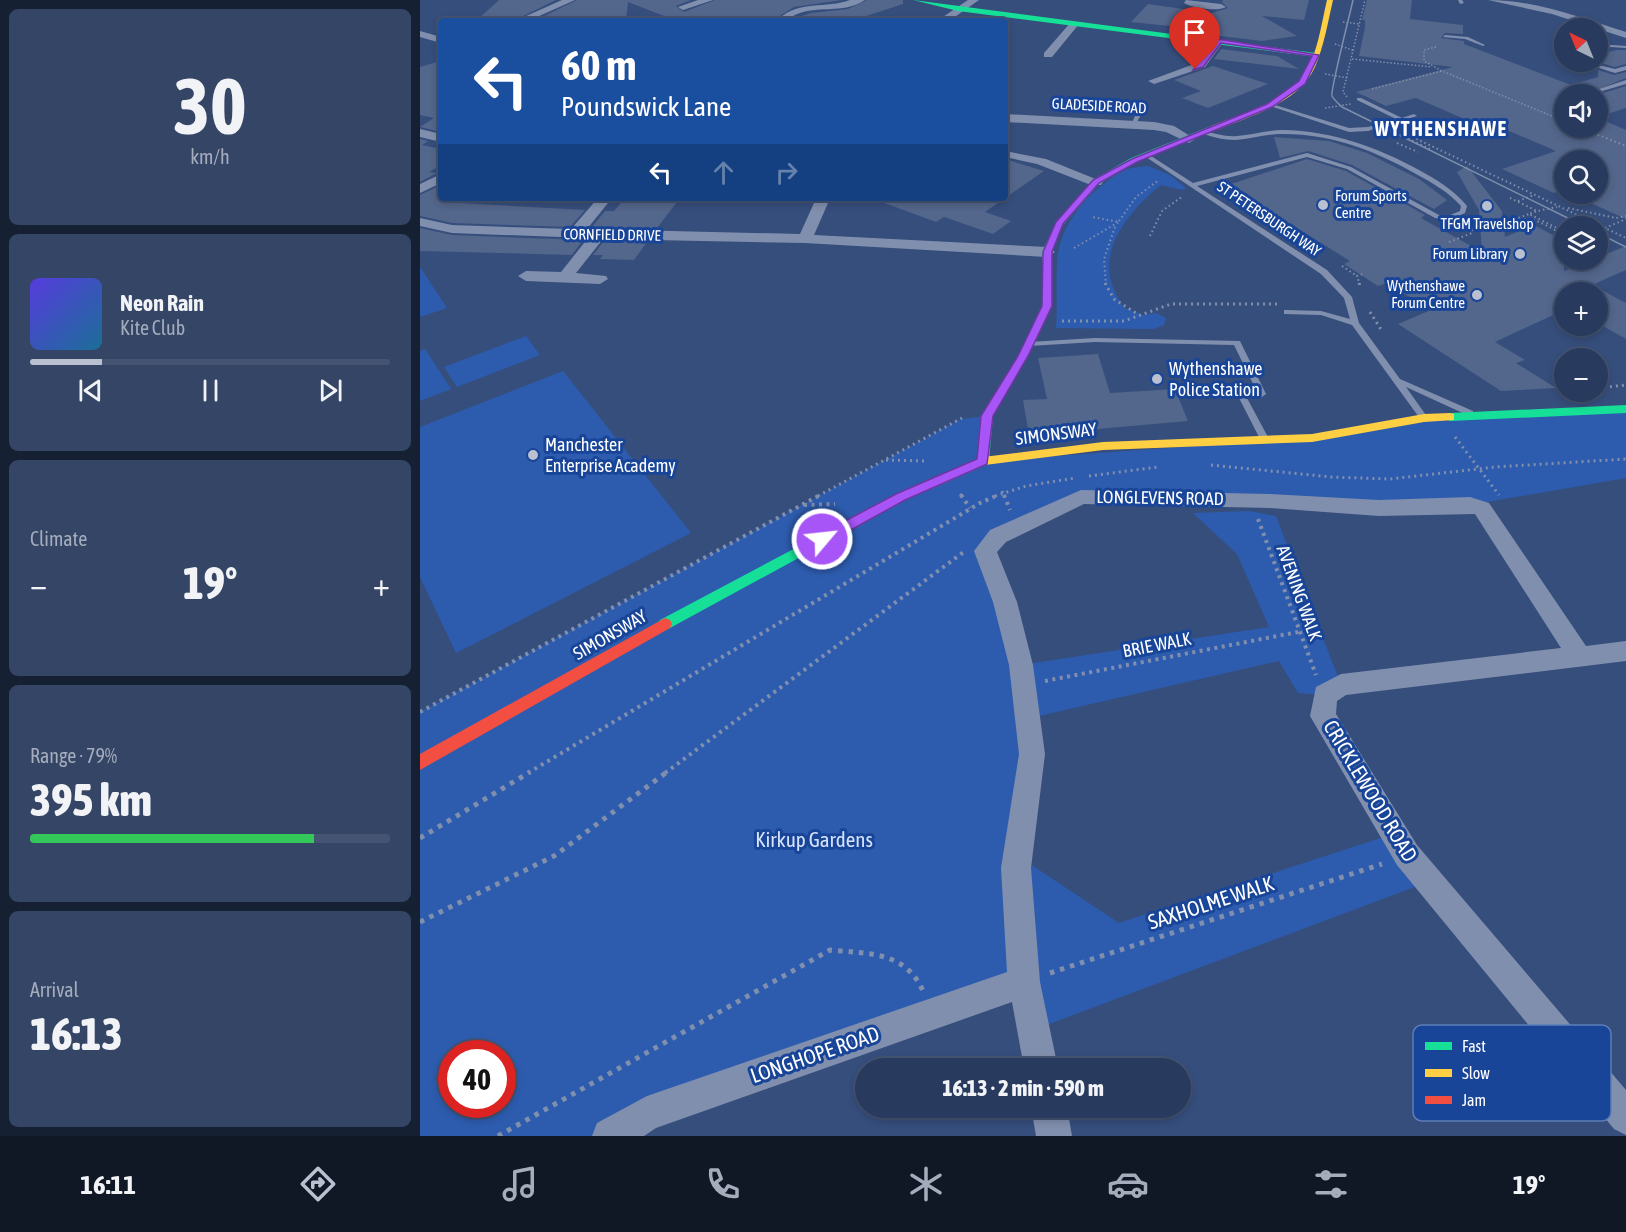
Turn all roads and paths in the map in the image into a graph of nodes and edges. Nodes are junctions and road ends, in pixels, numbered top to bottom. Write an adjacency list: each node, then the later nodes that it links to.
1 (570, 0): 14 (street)
2 (708, 0): 10 (street)
3 (860, 0): 11 (street)
4 (915, 0): 13 (street)
5 (974, 0): 13 (street)
6 (1191, 0): 12 (street)
7 (1330, 0): 29 (street)
8 (1365, 0): 30 (path)
9 (1493, 0): 20 (street)
10 (683, 7)
11 (837, 7): 15 (street); 16 (street)
12 (1221, 7)
13 (957, 9): 17 (street); 18 (street)
14 (527, 18)
15 (785, 18)
16 (823, 18)
17 (946, 18)
18 (1074, 24): 23 (street); 28 (street)
19 (420, 34): 22 (street)
20 (1626, 35)
21 (1445, 36): 24 (lane)
22 (438, 39)
23 (1219, 41): 29 (street); 37 (street)
24 (1473, 41): 25 (lane); 33 (path)
25 (1483, 45)
26 (1626, 47): 27 (lane)
27 (1608, 50)
28 (1048, 55)
29 (1316, 55): 43 (street)
30 (1352, 59): 33 (path); 42 (path)
31 (1608, 64): 32 (lane)
32 (1625, 66): 34 (lane); 35 (lane)
33 (1435, 67): 36 (path)
34 (1608, 67)
35 (1608, 69)
36 (1442, 70): 42 (path); 45 (path)
37 (1154, 81)
38 (1626, 82): 39 (lane)
39 (1608, 87)
40 (1359, 99): 42 (lane)
41 (1144, 103): 48 (lane)
42 (1367, 103): 47 (lane)
43 (1270, 105): 49 (lane); 51 (street)
44 (1414, 116): 47 (lane)
45 (1554, 117)
46 (1008, 118): 48 (street, GLADESIDE ROAD)
47 (1402, 120): 49 (lane)
48 (1133, 124): 56 (street, GLADESIDE ROAD)
49 (1384, 125): 71 (path)
50 (438, 128): 52 (street)
51 (1205, 133): 56 (street); 68 (lane)
52 (423, 134): 54 (street)
53 (1400, 135): 59 (path)
54 (438, 137)
55 (1606, 138): 58 (path)
56 (1189, 139): 62 (street)
57 (1394, 141): 60 (path)
58 (1626, 146)
59 (1430, 149)
60 (1418, 152)
61 (1008, 154): 67 (street)
62 (1146, 155): 63 (lane, ST PETERSBURGH WAY); 67 (street)
63 (1164, 165): 65 (lane, ST PETERSBURGH WAY); 85 (path)
64 (1181, 168): 65 (lane)
65 (1172, 170): 68 (lane, ST PETERSBURGH WAY)
66 (438, 180): 69 (street)
67 (1096, 182): 79 (street)
68 (1196, 186): 93 (path); 101 (lane, ST PETERSBURGH WAY)
69 (420, 189)
70 (1523, 194): 72 (path)
71 (1535, 195): 72 (path); 77 (path)
72 (1529, 197): 76 (path)
73 (1510, 198): 76 (path)
74 (602, 201): 91 (street)
75 (820, 201): 95 (street)
76 (1518, 201): 78 (path)
77 (1561, 207): 78 (path); 81 (path); 82 (path)
78 (1537, 211): 80 (path)
79 (1068, 213): 85 (path); 97 (street)
80 (1529, 214): 83 (path); 83 (path)
81 (1579, 216)
82 (1626, 218): 87 (path)
83 (1509, 221): 90 (path)
84 (420, 222): 91 (street, CORNFIELD DRIVE)
85 (1119, 222): 86 (path)
86 (1115, 226): 97 (path); 104 (path)
87 (1608, 226)
88 (1452, 229): 90 (path)
89 (1608, 230): 94 (path)
90 (1473, 233): 96 (path)
91 (575, 234): 92 (street, CORNFIELD DRIVE)
92 (599, 234): 95 (street, CORNFIELD DRIVE); 99 (street)
93 (1150, 236)
94 (1626, 238)
95 (805, 239): 97 (street, CORNFIELD DRIVE)
96 (1449, 242)
97 (1047, 254): 105 (street)
98 (526, 276): 99 (street)
99 (565, 277): 100 (street)
100 (600, 279)
101 (1349, 302): 106 (lane, ST PETERSBURGH WAY); 107 (path)
102 (1287, 312): 103 (lane)
103 (1314, 312): 104 (path); 106 (lane)
104 (1139, 316): 105 (path)
105 (1040, 319): 108 (street)
106 (1355, 323): 109 (lane, ST PETERSBURGH WAY)
107 (1385, 335)
108 (1029, 344): 119 (lane); 121 (street)
109 (1396, 380): 114 (lane); 116 (lane, ST PETERSBURGH WAY)
110 (1626, 385): 111 (path)
111 (1608, 387)
112 (968, 409): 117 (path)
113 (1626, 409): 114 (street, SIMONSWAY)
114 (1477, 416): 115 (street, SIMONSWAY)
115 (1440, 417): 116 (street, SIMONSWAY); 124 (path)
116 (1424, 418): 119 (street, SIMONSWAY)
117 (962, 419): 118 (path); 120 (path)
118 (962, 429)
119 (1264, 439): 121 (street, SIMONSWAY)
120 (885, 460): 122 (path); 131 (path)
121 (983, 461): 132 (street, SIMONSWAY)
122 (938, 462)
123 (1251, 500): 124 (street, LONGLEVENS ROAD); 125 (street, LONGLEVENS ROAD); 126 (path, AVENING WALK)
124 (1482, 508): 128 (street)
125 (985, 551): 129 (street); 134 (path)
126 (1298, 632): 129 (path, BRIE WALK); 130 (path, AVENING WALK)
127 (1626, 651): 128 (street, CRICKLEWOOD ROAD)
128 (1579, 656): 130 (street, CRICKLEWOOD ROAD)
129 (1022, 685): 135 (street)
130 (1325, 695): 133 (street, CRICKLEWOOD ROAD)
131 (420, 712)
132 (420, 763)
133 (1407, 855): 135 (path, SAXHOLME WALK); 137 (street, CRICKLEWOOD ROAD)
134 (420, 922)
135 (1024, 982): 136 (street, LONGHOPE ROAD); 138 (street)
136 (930, 1015): 142 (path); 143 (street, LONGHOPE ROAD)
137 (1549, 1025)
138 (1039, 1058)
139 (1611, 1099): 140 (street, CRICKLEWOOD ROAD)
140 (1626, 1117)
141 (1051, 1118): 144 (street)
142 (498, 1136)
143 (610, 1136)
144 (1054, 1136)

